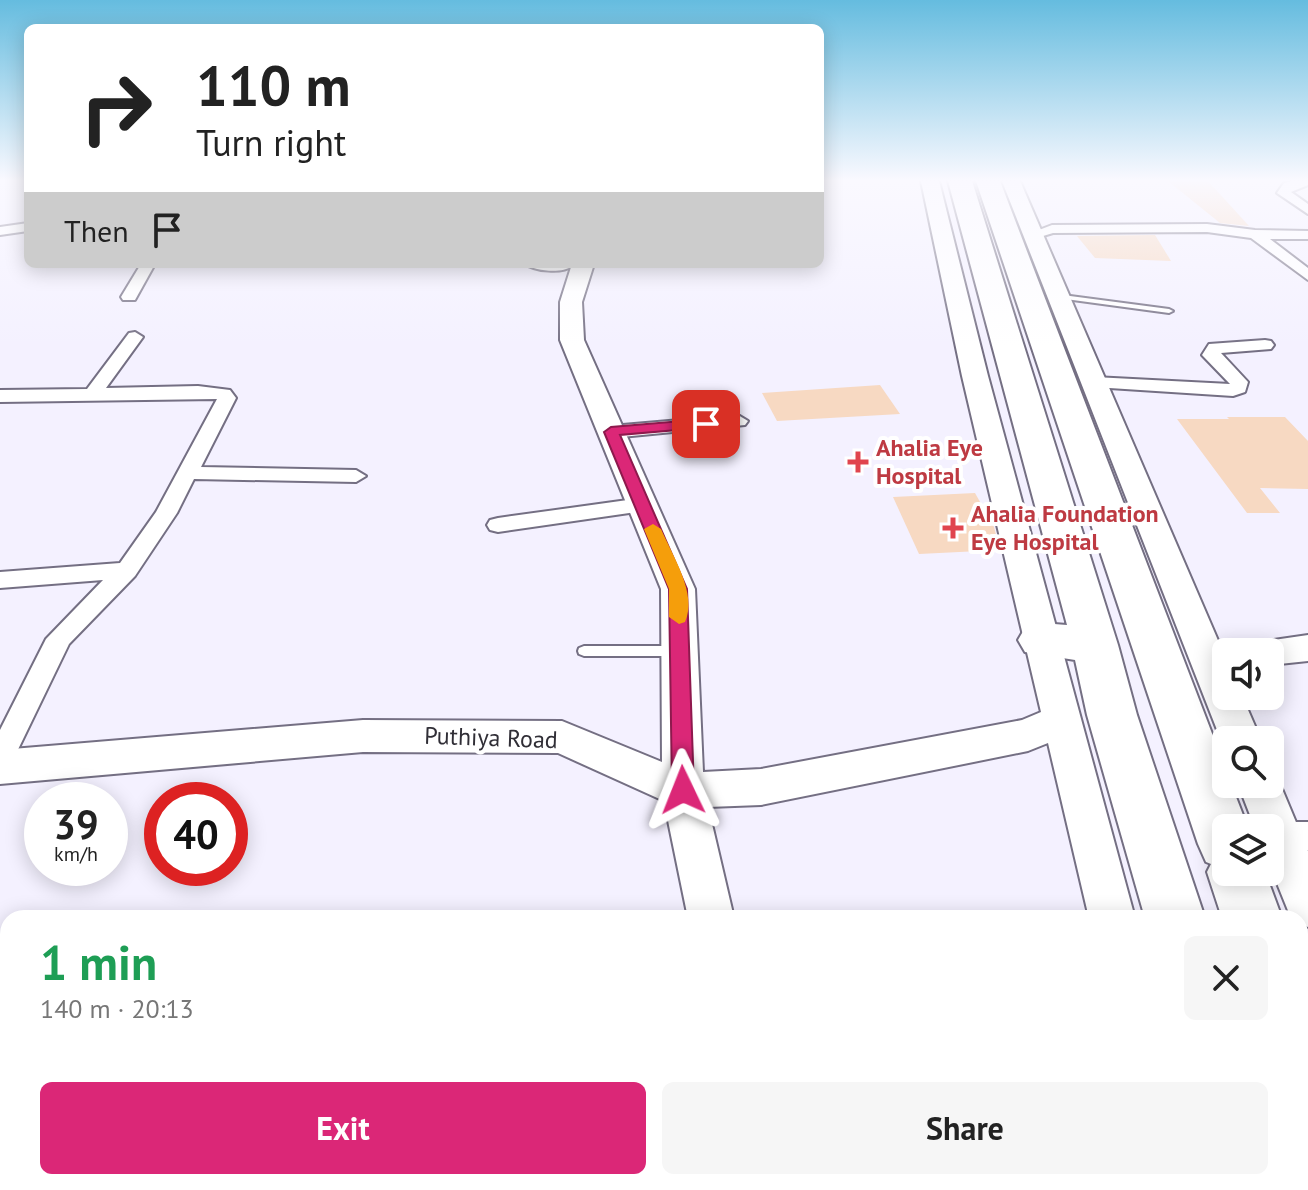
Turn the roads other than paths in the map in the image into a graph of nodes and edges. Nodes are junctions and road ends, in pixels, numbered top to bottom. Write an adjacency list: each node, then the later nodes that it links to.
1 (943, 237): 25 (street)
2 (995, 237): 26 (highway)
3 (1002, 237): 33 (highway)
4 (1034, 237): 9 (street)
5 (1258, 237): 8 (street)
6 (146, 268): 10 (street)
7 (574, 268): 18 (street)
8 (1308, 275)
9 (1058, 296): 11 (lane); 14 (street)
10 (129, 297)
11 (1169, 311)
12 (135, 337): 15 (street)
13 (1265, 345): 14 (street)
14 (1094, 382): 27 (street)
15 (92, 394): 16 (street); 19 (street)
16 (0, 396)
17 (738, 421): 18 (street)
18 (611, 432): 21 (street)
19 (188, 473): 20 (street); 23 (street)
20 (356, 476)
21 (642, 505): 22 (street); 31 (street)
22 (498, 525)
23 (127, 570): 24 (street); 35 (street)
24 (0, 580)
25 (1041, 640): 26 (highway); 34 (street)
26 (1095, 645): 45 (highway)
27 (1212, 648)
28 (1308, 648): 29 (street)
29 (1284, 650)
30 (584, 651): 31 (lane)
31 (679, 651): 37 (street)
32 (1212, 657): 33 (street)
33 (1161, 658): 39 (highway)
34 (1060, 720): 37 (street, Puthiya Road); 44 (street)
35 (0, 758)
36 (0, 767): 37 (street, Puthiya Road)
37 (683, 790): 43 (street)
38 (1268, 798): 40 (street)
39 (1216, 814)
40 (1294, 836): 42 (street)
41 (1241, 886): 46 (highway)
42 (1308, 905)
43 (709, 910)
44 (1110, 910)
45 (1173, 910)
46 (1249, 910)

